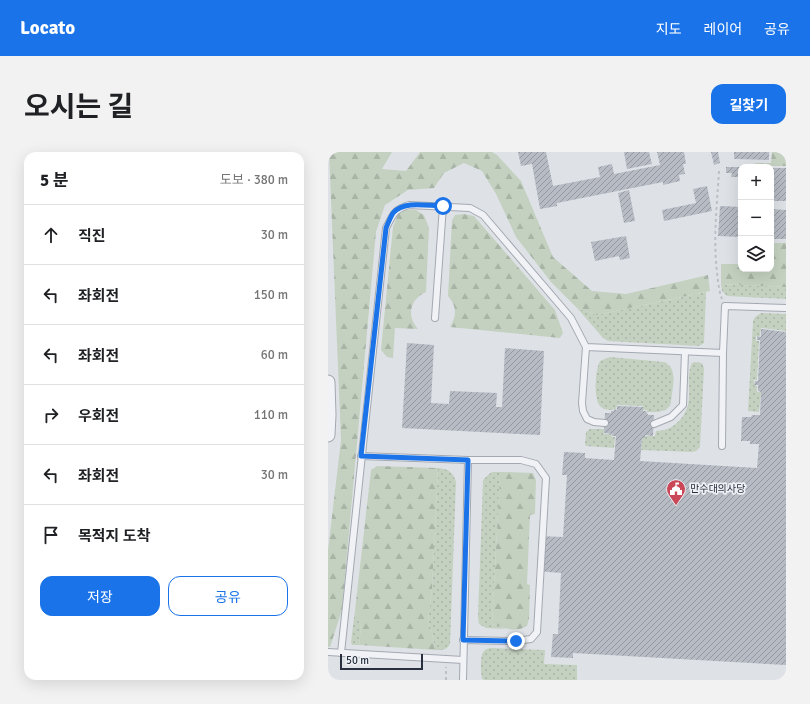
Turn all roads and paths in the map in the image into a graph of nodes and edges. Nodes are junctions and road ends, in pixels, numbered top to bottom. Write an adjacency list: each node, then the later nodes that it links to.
1 (720, 171): 3 (path)
2 (443, 206): 5 (lane); 6 (lane); 14 (lane)
3 (725, 306): 4 (lane); 8 (lane)
4 (786, 308)
5 (435, 318)
6 (586, 347): 7 (lane); 10 (lane)
7 (685, 352): 8 (lane); 11 (lane)
8 (723, 353): 13 (lane)
9 (328, 382): 12 (street)
10 (605, 423)
11 (654, 424)
12 (328, 435)
13 (722, 446)
14 (361, 456): 15 (lane); 18 (lane)
15 (468, 460): 16 (lane); 16 (lane)
16 (463, 640): 20 (lane)
17 (328, 652): 18 (lane)
18 (341, 653): 19 (lane)
19 (447, 659): 20 (lane); 21 (path)
20 (463, 660): 22 (lane)
21 (446, 680)
22 (463, 680)

